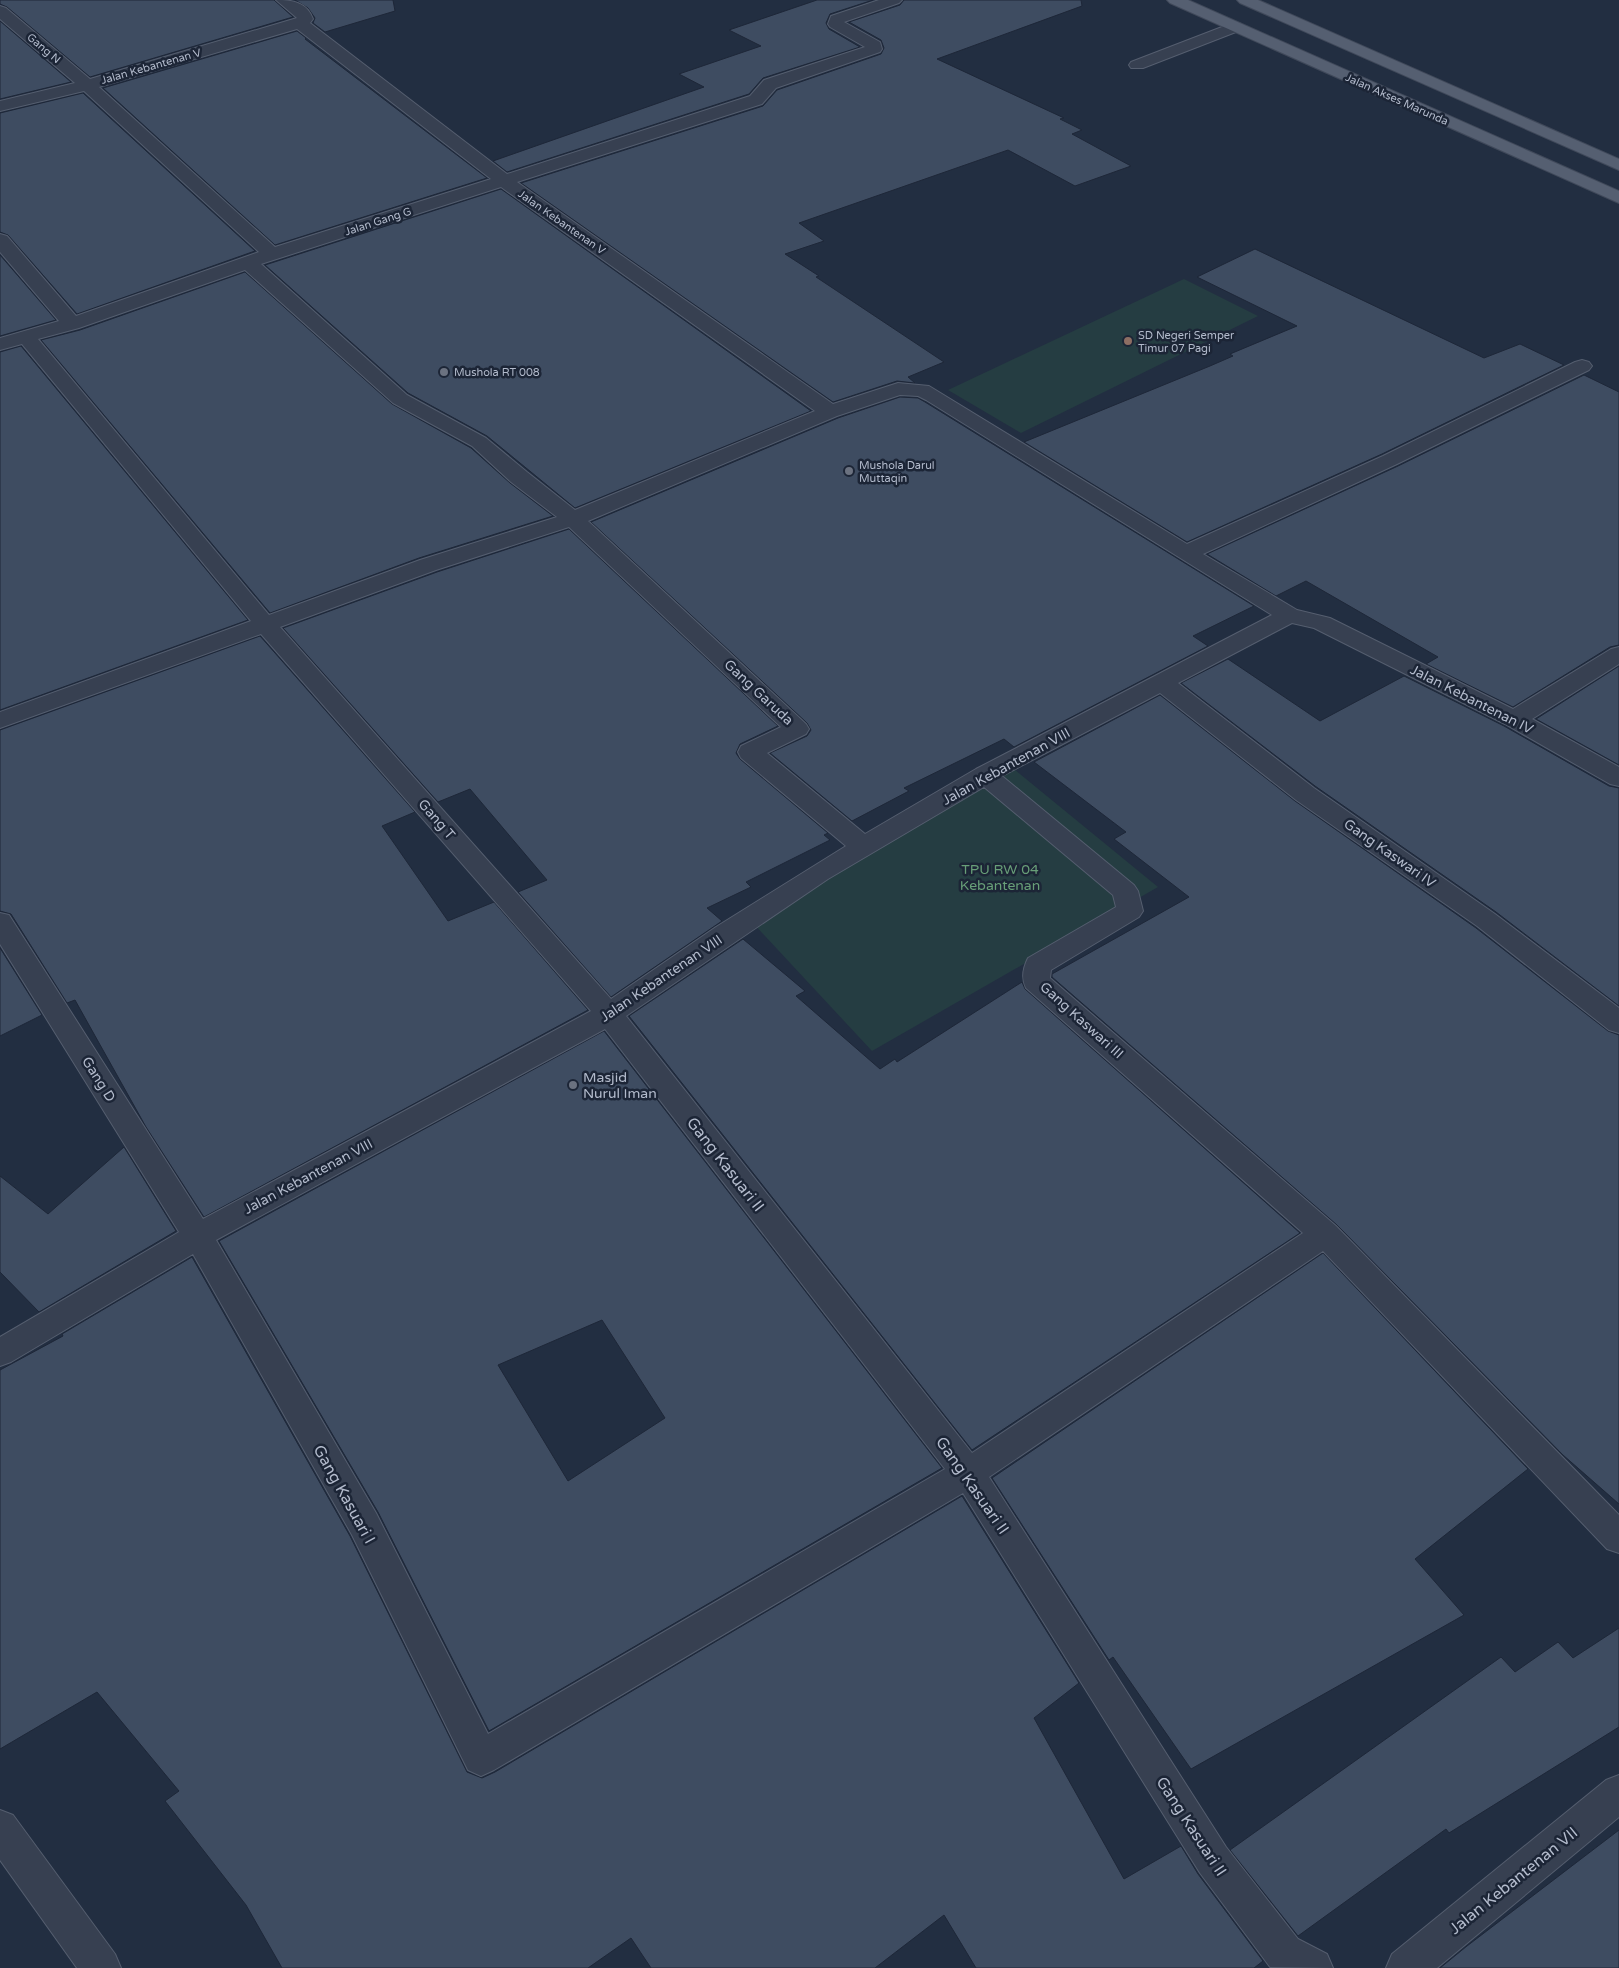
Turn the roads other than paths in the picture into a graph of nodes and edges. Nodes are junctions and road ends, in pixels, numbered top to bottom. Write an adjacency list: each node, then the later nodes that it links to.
1 (284, 0): 6 (street, Jalan Kebantenan V)
2 (894, 0): 12 (street, Jalan Gang G)
3 (1174, 0): 7 (main road, Jalan Akses Marunda)
4 (1245, 0): 11 (main road)
5 (0, 11): 9 (street, Gang N)
6 (300, 23): 9 (street, Jalan Kebantenan V); 12 (street, Jalan Kebantenan V)
7 (1235, 27): 8 (street); 13 (main road, Jalan Akses Marunda)
8 (1137, 65)
9 (87, 85): 10 (street, Jalan Kebantenan V); 15 (street, Gang N)
10 (0, 106)
11 (1619, 166)
12 (505, 181): 15 (street, Jalan Gang G); 21 (street, Jalan Kebantenan V)
13 (1619, 198)
14 (0, 240): 17 (street)
15 (272, 254): 16 (street, Jalan Gang G)
16 (248, 263): 17 (street, Jalan Gang G); 22 (street)
17 (72, 324): 18 (street, Jalan Gang G)
18 (26, 337): 19 (street, Jalan Gang G); 25 (street, Gang T)
19 (0, 344)
20 (1582, 366): 23 (street)
21 (830, 412): 22 (street); 23 (street)
22 (573, 519): 25 (street); 32 (street, Gang Garuda)
23 (1186, 553): 24 (street)
24 (1289, 615): 27 (street, Jalan Kebantenan VIII); 28 (street, Jalan Kebantenan IV)
25 (265, 624): 29 (street); 34 (street, Gang T)
26 (1619, 654): 28 (street)
27 (1162, 683): 30 (street, Jalan Kebantenan VIII); 35 (street, Gang Kaswari IV)
28 (1514, 719): 31 (street, Jalan Kebantenan IV)
29 (0, 720)
30 (984, 775): 32 (street, Jalan Kebantenan VIII); 36 (street, Gang Kaswari III)
31 (1619, 778)
32 (864, 847): 34 (street, Jalan Kebantenan VIII)
33 (0, 922): 37 (street, Gang D)
34 (609, 1014): 37 (street, Jalan Kebantenan VIII); 39 (street, Gang Kasuari II)
35 (1619, 1024)
36 (1325, 1234): 39 (street); 40 (street)
37 (198, 1236): 38 (street, Jalan Kebantenan VIII); 39 (street, Gang Kasuari I)
38 (0, 1353)
39 (968, 1473): 44 (street, Gang Kasuari II)
40 (1619, 1538)
41 (1619, 1793): 45 (street, Jalan Kebantenan VII)
42 (0, 1828): 43 (street)
43 (102, 1968)
44 (1313, 1968)
45 (1406, 1968)

